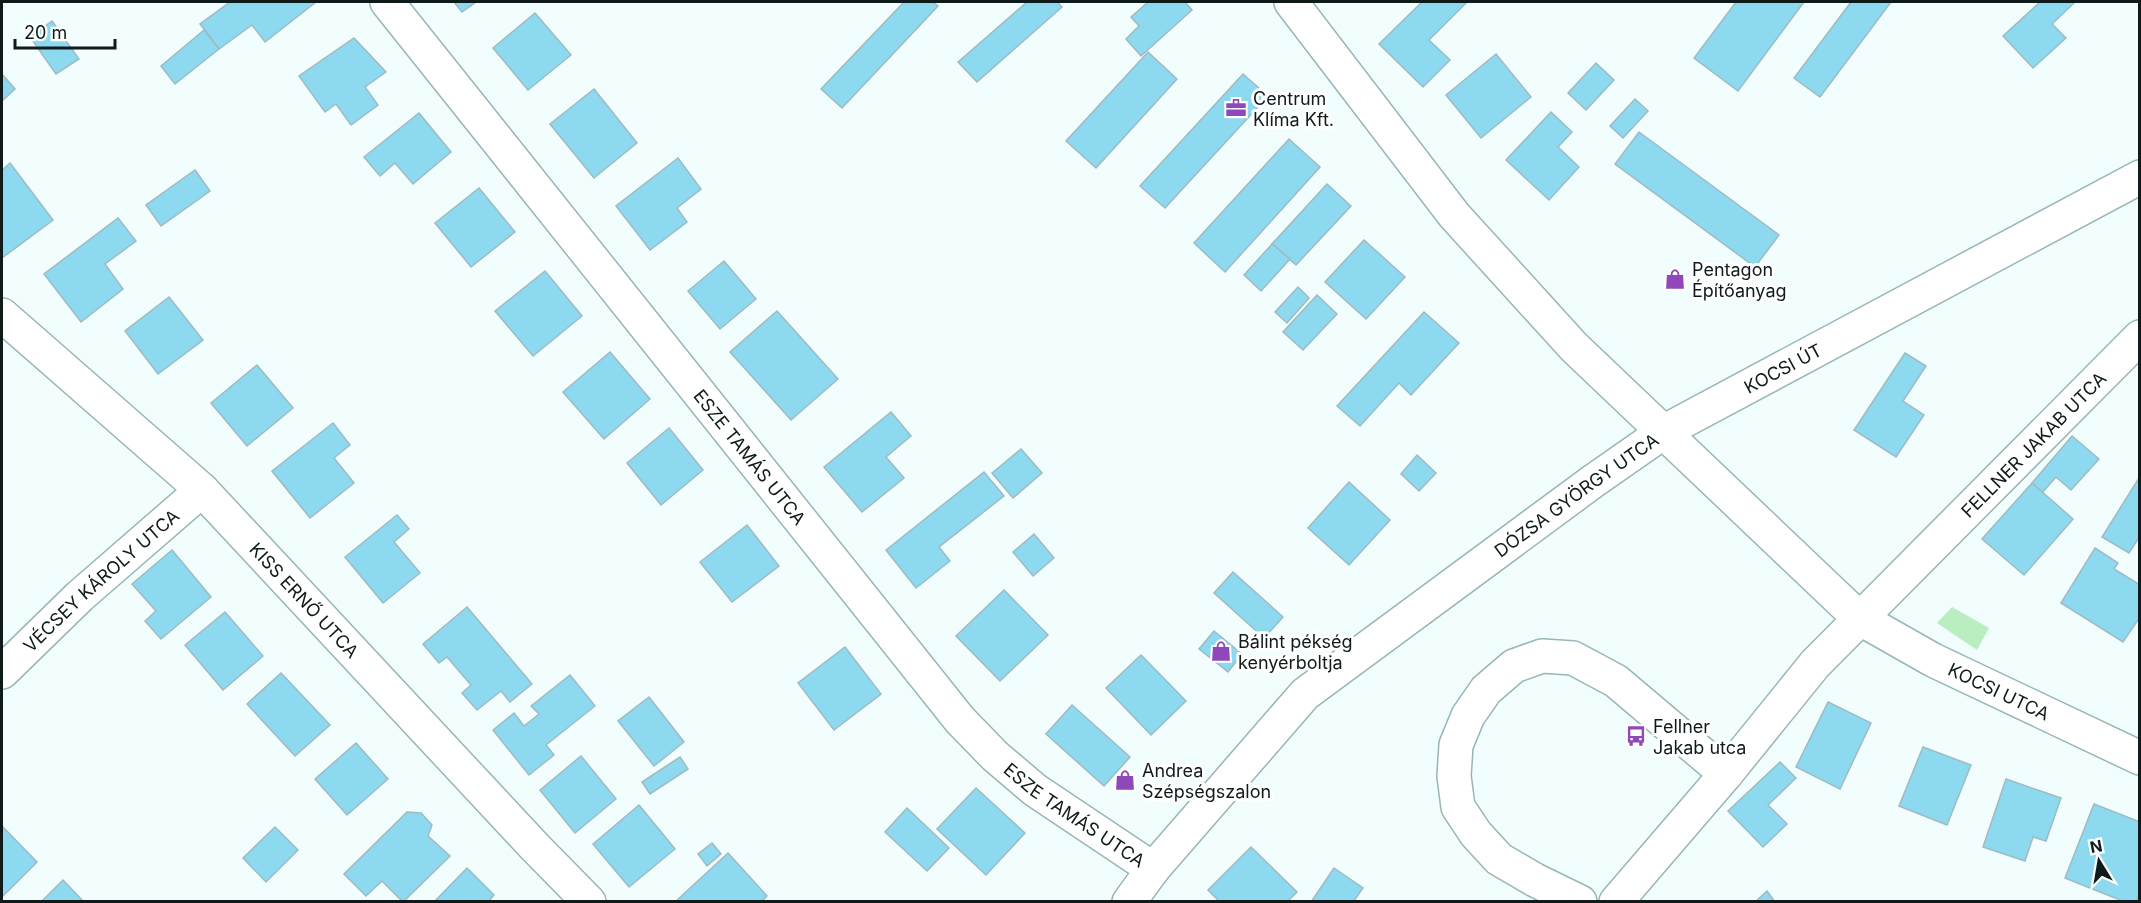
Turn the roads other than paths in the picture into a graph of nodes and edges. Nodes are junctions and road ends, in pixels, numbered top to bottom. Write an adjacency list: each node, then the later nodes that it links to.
1 (387, 2): 12 (street, ESZE TAMÁS UTCA)
2 (1291, 2): 6 (street, DÓZSA GYÖRGY UTCA)
3 (2139, 177): 6 (street, KOCSI ÚT)
4 (2, 315): 7 (street, KISS ERNŐ UTCA)
5 (2139, 337): 8 (street, FELLNER JAKAB UTCA)
6 (1665, 431): 8 (street); 12 (street, DÓZSA GYÖRGY UTCA)
7 (202, 490): 9 (street, VÉCSEY KÁROLY UTCA); 13 (street, KISS ERNŐ UTCA)
8 (1859, 618): 10 (street, KOCSI UTCA); 11 (street, FELLNER JAKAB UTCA)
9 (2, 672)
10 (2139, 758)
11 (1726, 774): 15 (street); 16 (street, FELLNER JAKAB UTCA)
12 (1153, 869): 14 (street, DÓZSA GYÖRGY UTCA)
13 (589, 902)
14 (1129, 902)
15 (1580, 902)
16 (1616, 902)

